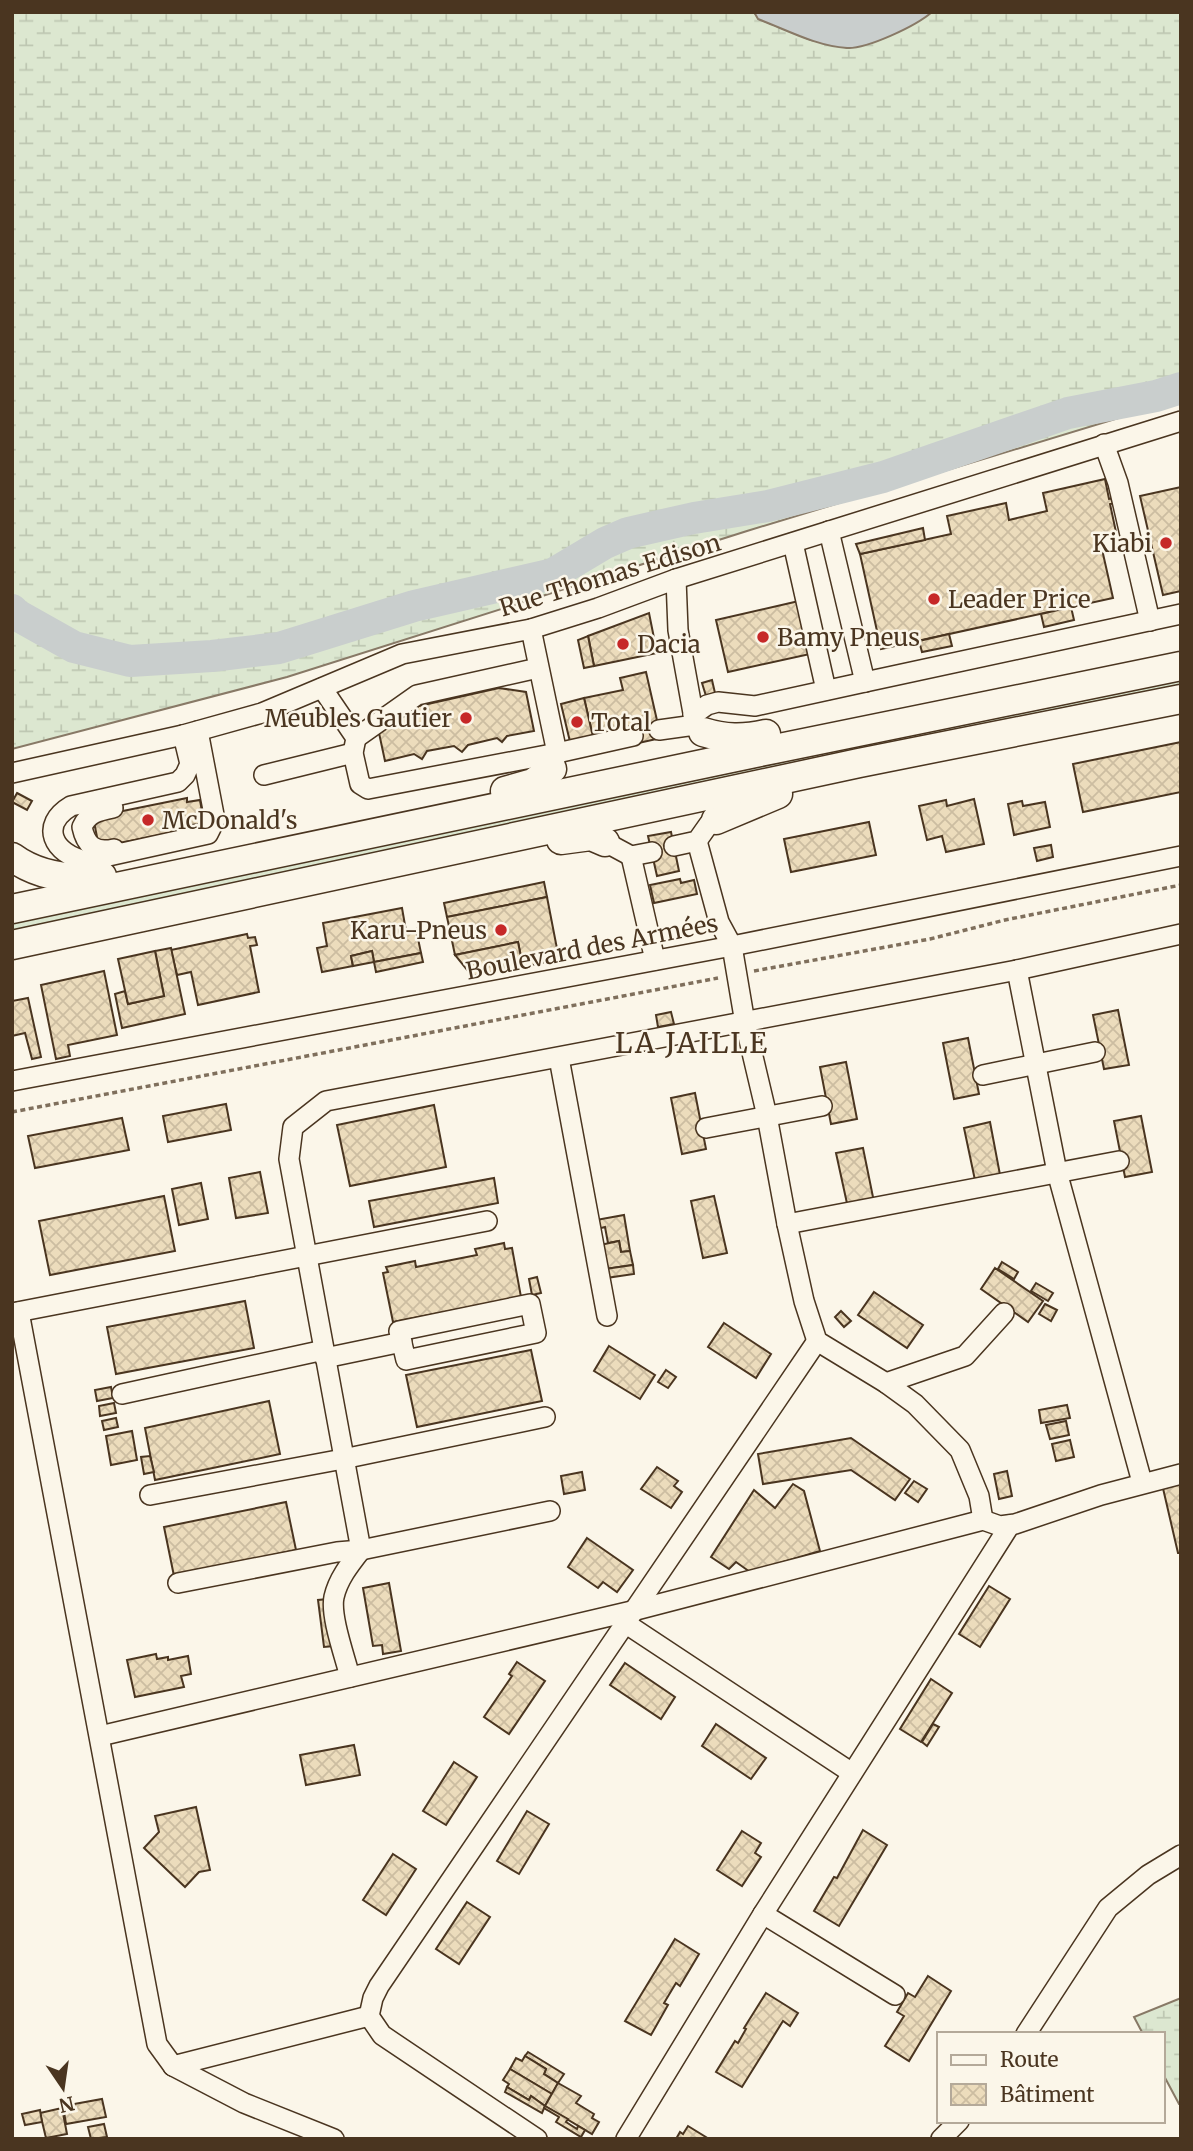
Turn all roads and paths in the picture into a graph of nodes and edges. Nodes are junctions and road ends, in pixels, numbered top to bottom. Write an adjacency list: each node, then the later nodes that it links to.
1 (1181, 421): 2 (street, Rue Thomas Edison)
2 (1104, 444): 3 (street, Rue Thomas Edison); 7 (street)
3 (829, 531): 4 (street, Rue Thomas Edison); 11 (street)
4 (793, 543): 5 (street, Rue Thomas Edison); 13 (street)
5 (676, 579): 8 (street, Rue Thomas Edison); 16 (street)
6 (1181, 614): 7 (street)
7 (1150, 621): 11 (street)
8 (531, 629): 10 (street); 12 (street, Rue Thomas Edison)
9 (1181, 666): 15 (highway)
10 (538, 668): 20 (street); 21 (street)
11 (865, 681): 13 (street)
12 (321, 688): 18 (street, Rue Thomas Edison); 20 (street)
13 (826, 690): 16 (street)
14 (1181, 699): 22 (highway)
15 (970, 709): 16 (highway); 27 (highway)
16 (697, 724): 17 (street)
17 (659, 730)
18 (190, 733): 23 (street); 24 (street, Rue Thomas Edison); 28 (street)
19 (633, 736): 21 (street)
20 (354, 746): 21 (street); 25 (street)
21 (555, 761): 27 (highway)
22 (859, 763): 26 (highway); 37 (highway)
23 (190, 764): 28 (street); 28 (street)
24 (12, 773)
25 (264, 775)
26 (716, 820): 29 (street)
27 (348, 838): 32 (highway)
28 (190, 839)
29 (697, 841): 31 (street); 42 (street)
30 (605, 842): 34 (street); 37 (highway)
31 (674, 846)
32 (282, 852): 36 (highway); 39 (highway)
33 (652, 852): 34 (street)
34 (631, 856): 43 (street)
35 (1181, 856): 42 (street, Boulevard des Armées)
36 (12, 857)
37 (361, 870): 41 (highway)
38 (1181, 885): 45 (path)
39 (12, 909)
40 (1181, 934): 44 (street)
41 (12, 945)
42 (732, 946): 43 (street, Boulevard des Armées); 45 (street)
43 (655, 960): 51 (street, Boulevard des Armées)
44 (1017, 970): 46 (street); 49 (street)
45 (737, 974): 46 (street); 53 (path)
46 (745, 1023): 48 (street); 54 (street)
47 (1095, 1052): 49 (street)
48 (559, 1058): 60 (street); 63 (street)
49 (1036, 1064): 50 (street); 57 (street)
50 (983, 1074)
51 (12, 1081)
52 (822, 1106): 54 (street)
53 (12, 1112)
54 (767, 1116): 55 (street); 59 (street)
55 (706, 1128)
56 (1119, 1161): 57 (street)
57 (1057, 1172): 59 (street); 72 (street)
58 (487, 1221): 60 (street)
59 (787, 1224): 64 (street)
60 (306, 1255): 61 (street); 66 (street)
61 (16, 1312): 81 (street)
62 (1004, 1312): 67 (street)
63 (607, 1316)
64 (817, 1341): 67 (street); 79 (street)
65 (402, 1342): 65 (street); 66 (street)
66 (324, 1354): 68 (street); 70 (street)
67 (886, 1383): 75 (street)
68 (122, 1394)
69 (545, 1417): 70 (street)
70 (343, 1460): 73 (street); 77 (street)
71 (1181, 1474): 72 (street)
72 (1142, 1482): 76 (street)
73 (150, 1495)
74 (550, 1511): 77 (street)
75 (983, 1520): 76 (street); 79 (street)
76 (1010, 1525): 82 (street)
77 (361, 1550): 78 (street); 80 (street)
78 (178, 1583)
79 (630, 1616): 80 (street); 82 (street); 86 (street)
80 (350, 1677): 81 (street)
81 (100, 1736): 88 (street)
82 (852, 1773): 84 (street)
83 (1181, 1855): 87 (street)
84 (763, 1914): 85 (street); 92 (street)
85 (895, 1996)
86 (369, 2016): 88 (street); 91 (street)
87 (1027, 2032)
88 (173, 2066): 90 (street)
89 (957, 2123): 93 (street)
90 (334, 2139)
91 (537, 2139)
92 (626, 2139)
93 (941, 2139)

